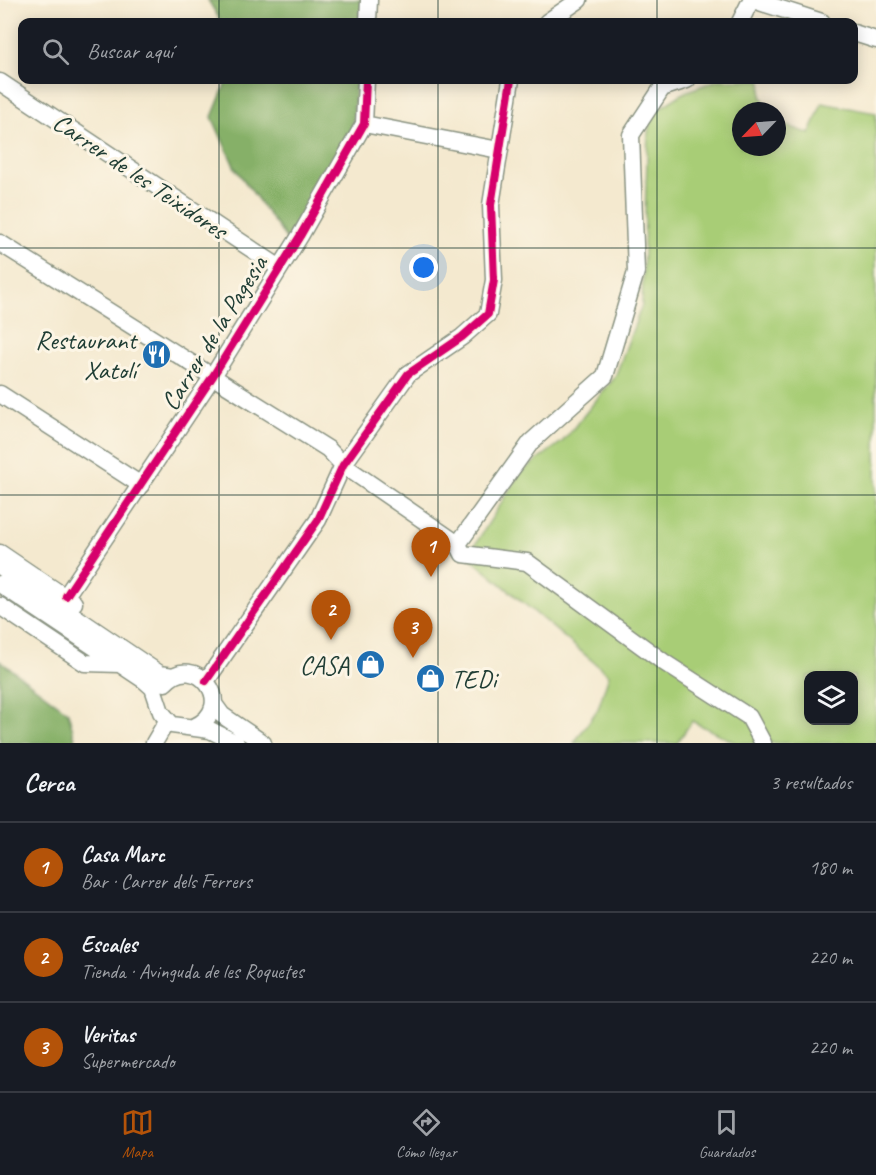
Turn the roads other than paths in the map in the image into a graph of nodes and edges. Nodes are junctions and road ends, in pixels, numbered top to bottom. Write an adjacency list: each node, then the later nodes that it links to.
1 (369, 0): 4 (street)
2 (579, 0): 5 (street)
3 (752, 0): 6 (street); 7 (street)
4 (368, 18)
5 (553, 18)
6 (742, 18)
7 (809, 18)
8 (858, 34): 9 (street)
9 (876, 40)
10 (0, 82): 17 (street, Carrer de les Teixidores)
11 (366, 84): 14 (street, Carrer de la Pagesia)
12 (510, 84): 15 (street)
13 (674, 84): 22 (street)
14 (364, 124): 15 (street); 17 (street, Carrer de la Pagesia)
15 (499, 150): 20 (street)
16 (0, 243): 18 (street)
17 (280, 268): 18 (street, Carrer de la Pagesia)
18 (213, 376): 20 (street); 21 (street, Carrer de la Pagesia)
19 (0, 394): 21 (street)
20 (344, 465): 22 (street); 30 (street)
21 (141, 484): 26 (street, Carrer de la Pagesia)
22 (458, 544): 38 (street)
23 (0, 553): 26 (street)
24 (0, 566): 28 (street)
25 (0, 584): 28 (street)
26 (66, 596): 28 (street)
27 (0, 606): 28 (street)
28 (121, 656): 29 (street); 31 (street)
29 (173, 676): 30 (street); 31 (street)
30 (206, 681): 32 (street)
31 (158, 703): 33 (street)
32 (214, 704): 34 (street); 37 (street)
33 (167, 721): 34 (street); 35 (street)
34 (194, 727): 36 (street)
35 (154, 743)
36 (236, 743)
37 (263, 743)
38 (763, 743)

